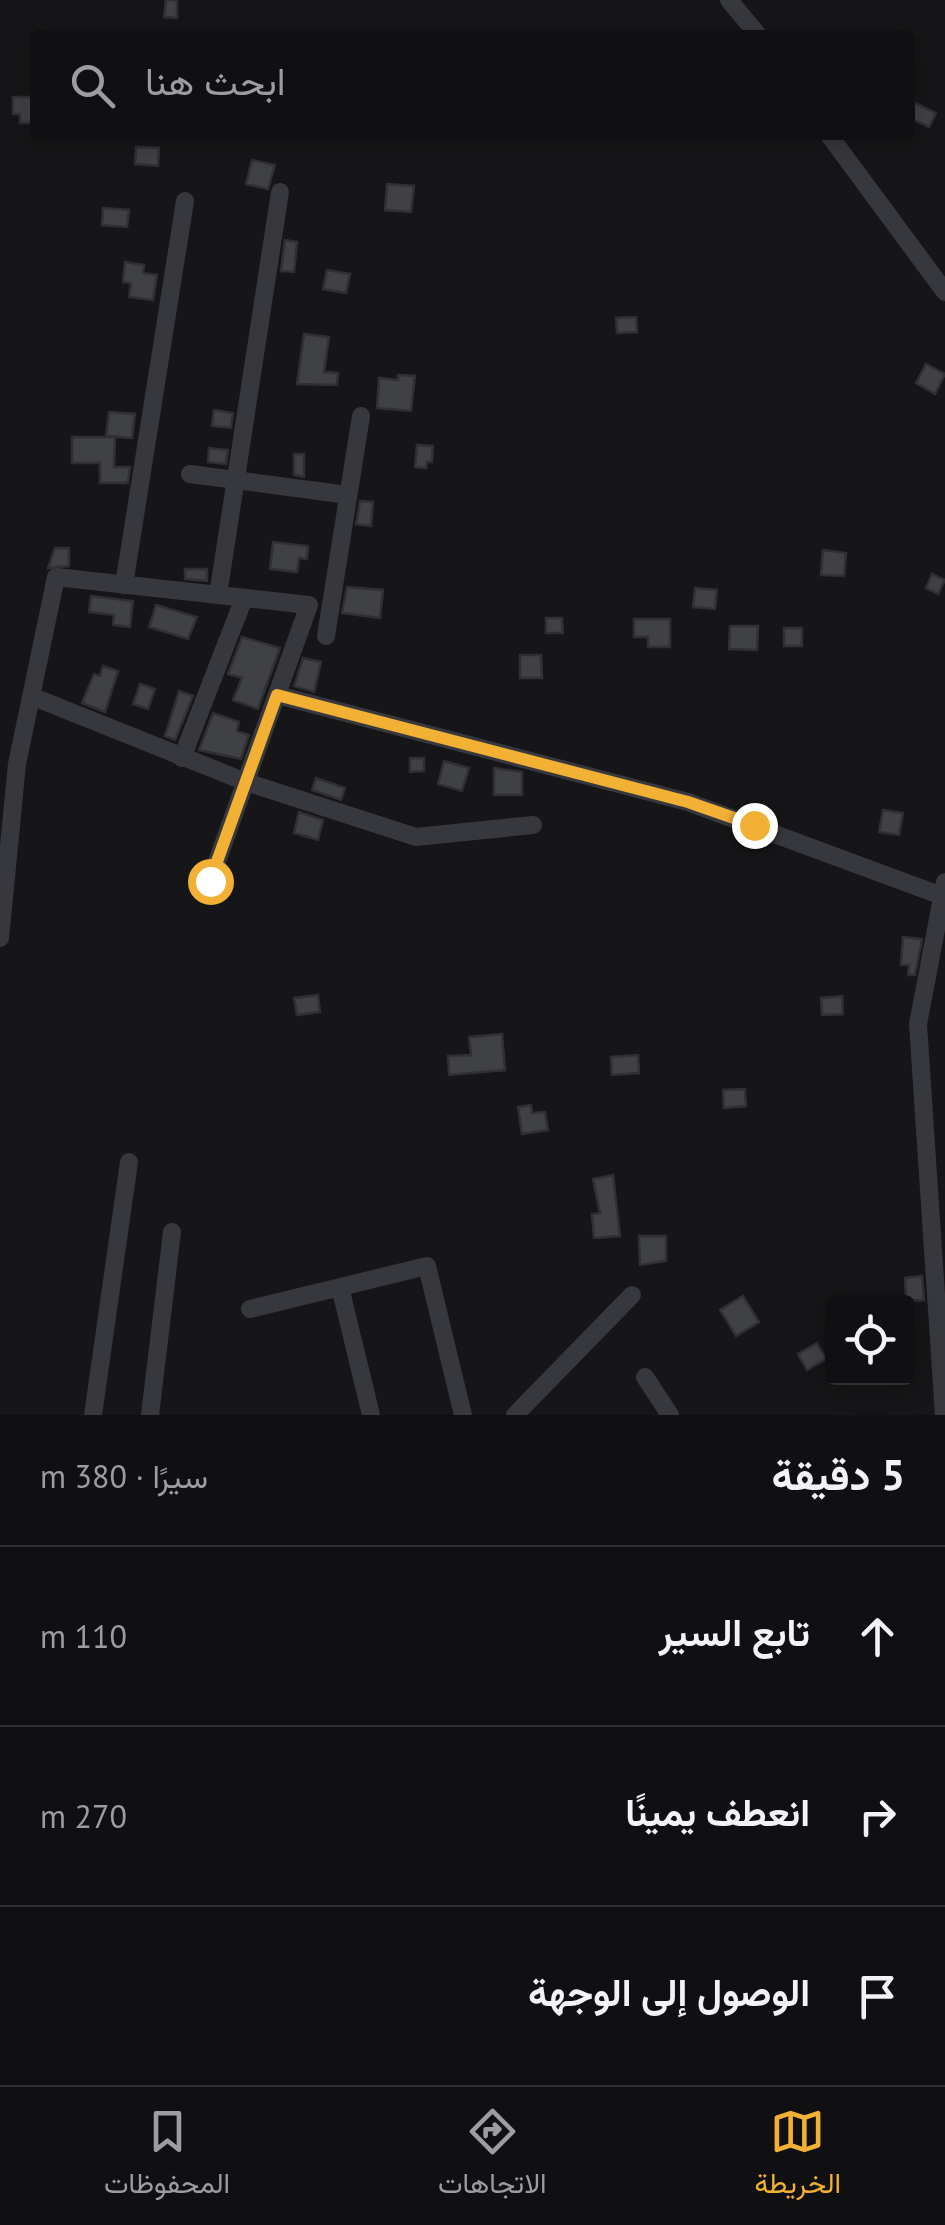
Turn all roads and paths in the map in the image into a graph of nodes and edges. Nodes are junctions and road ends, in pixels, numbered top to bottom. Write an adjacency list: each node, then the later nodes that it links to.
1 (729, 0): 2 (street)
2 (754, 30)
3 (833, 140): 6 (street)
4 (280, 192): 9 (street)
5 (185, 200): 11 (street)
6 (945, 292)
7 (361, 416): 10 (street)
8 (190, 474): 9 (street)
9 (235, 480): 10 (street); 12 (street)
10 (348, 495): 14 (street)
11 (124, 585): 12 (street); 16 (street)
12 (218, 595): 13 (street)
13 (244, 598): 15 (street); 17 (street)
14 (326, 636)
15 (277, 695): 18 (street); 21 (street)
16 (31, 696): 17 (street); 22 (street)
17 (182, 758): 18 (street)
18 (246, 782): 19 (street); 20 (street)
19 (533, 825)
20 (210, 881)
21 (944, 891): 27 (street)
22 (0, 938)
23 (129, 1162): 31 (street)
24 (172, 1232): 32 (street)
25 (340, 1288): 28 (street); 33 (street); 34 (street)
26 (632, 1295): 35 (street)
27 (941, 1297): 30 (street)
28 (250, 1310)
29 (644, 1376): 36 (street)
30 (944, 1386): 37 (street)
31 (94, 1415)
32 (150, 1415)
33 (371, 1415)
34 (464, 1415)
35 (515, 1415)
36 (670, 1415)
37 (944, 1415)

